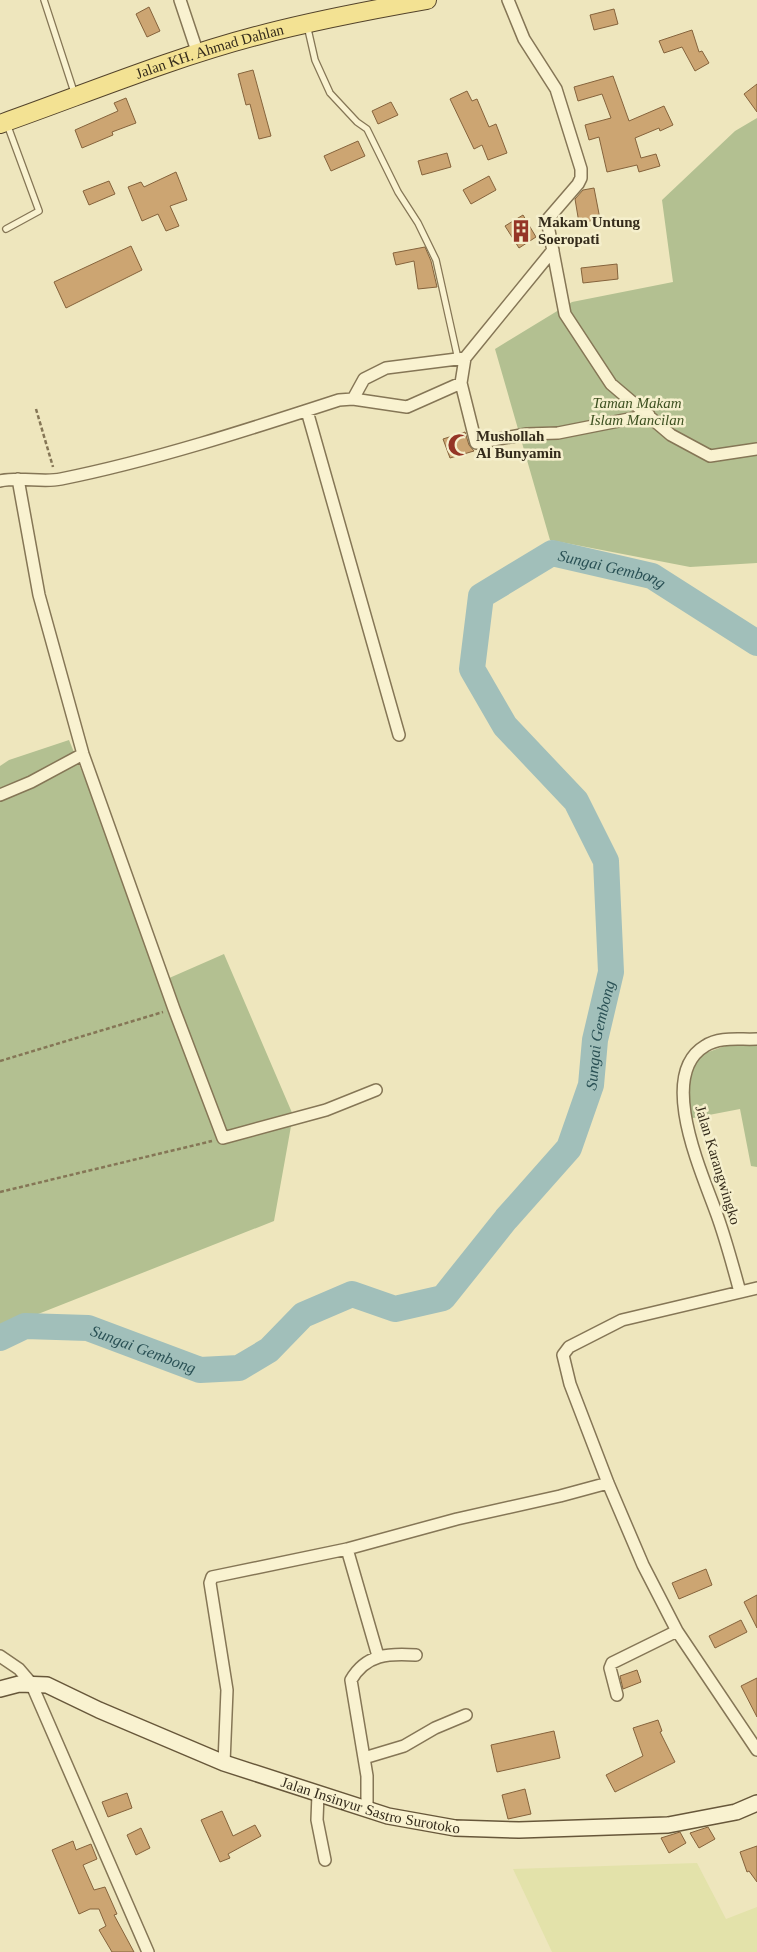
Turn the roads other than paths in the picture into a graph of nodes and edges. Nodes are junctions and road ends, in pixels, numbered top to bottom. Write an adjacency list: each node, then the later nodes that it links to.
1 (44, 0): 8 (lane)
2 (180, 0): 7 (street)
3 (427, 0): 5 (main road, Jalan KH. Ahmad Dahlan)
4 (508, 0): 11 (street)
5 (372, 5): 6 (main road, Jalan KH. Ahmad Dahlan)
6 (306, 23): 7 (main road, Jalan KH. Ahmad Dahlan); 12 (lane)
7 (198, 54): 8 (main road, Jalan KH. Ahmad Dahlan)
8 (76, 97): 9 (main road, Jalan KH. Ahmad Dahlan)
9 (3, 123): 10 (lane)
10 (6, 229)
11 (553, 250): 12 (street); 16 (street)
12 (461, 358): 13 (street); 14 (street)
13 (461, 383): 14 (street); 16 (street)
14 (353, 398): 15 (street)
15 (306, 411): 18 (street); 20 (street)
16 (649, 415): 17 (street)
17 (757, 450)
18 (18, 479): 19 (street); 21 (street)
19 (0, 481)
20 (399, 735)
21 (83, 754): 22 (street); 24 (street)
22 (0, 794)
23 (757, 1040): 26 (street, Jalan Karangwingko)
24 (376, 1090)
25 (757, 1288): 26 (street)
26 (740, 1292): 27 (street)
27 (608, 1482): 28 (street); 29 (street)
28 (347, 1549): 32 (street); 39 (street)
29 (677, 1631): 35 (street); 37 (street)
30 (416, 1655): 32 (street)
31 (0, 1656): 33 (street)
32 (378, 1656): 38 (street)
33 (31, 1683): 34 (street, Jalan Insinyur Sastro Surotoko); 39 (street, Jalan Insinyur Sastro Surotoko); 44 (street)
34 (0, 1689)
35 (617, 1695)
36 (466, 1715): 38 (street)
37 (757, 1750)
38 (364, 1758): 42 (street)
39 (224, 1763): 40 (street, Jalan Insinyur Sastro Surotoko)
40 (318, 1794): 42 (street, Jalan Insinyur Sastro Surotoko); 43 (street)
41 (757, 1803): 42 (street, Jalan Insinyur Sastro Surotoko)
42 (367, 1808)
43 (325, 1860)
44 (148, 1952)

